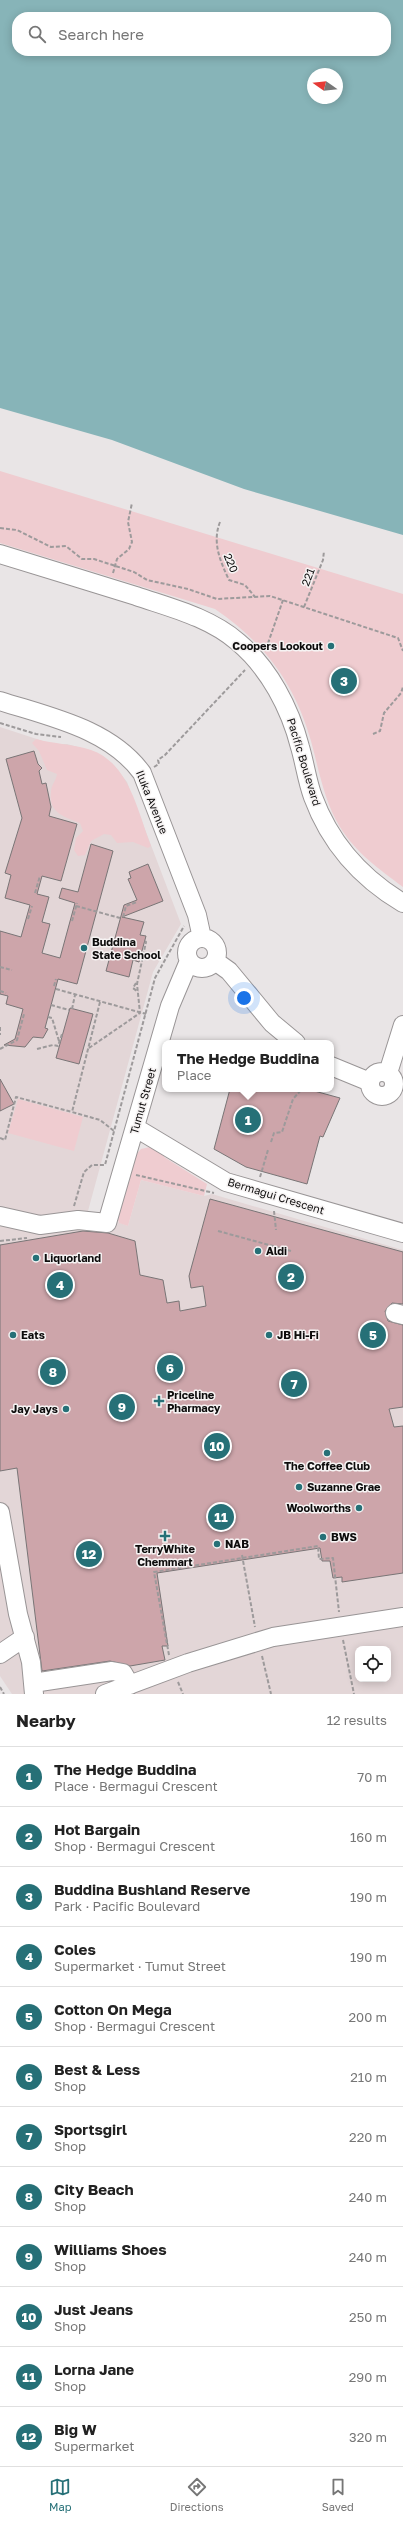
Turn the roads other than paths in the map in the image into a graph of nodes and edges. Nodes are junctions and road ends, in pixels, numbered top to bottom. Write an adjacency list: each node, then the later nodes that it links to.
1 (0, 554): 3 (street, Pacific Boulevard)
2 (0, 701): 4 (street, Iluka Avenue)
3 (403, 903)
4 (202, 938): 5 (street); 6 (street)
5 (189, 961): 6 (street); 13 (street, Tumut Street)
6 (215, 961): 8 (street)
7 (403, 1025): 10 (street)
8 (292, 1040)
9 (334, 1067): 11 (street)
10 (388, 1073): 11 (street); 12 (street)
11 (370, 1082): 12 (street)
12 (398, 1093)
13 (136, 1128): 14 (street, Tumut Street); 15 (street, Bermagui Crescent)
14 (0, 1216)
15 (403, 1233)
16 (0, 1512): 18 (street)
17 (403, 1617): 20 (street)
18 (25, 1637): 19 (street); 21 (street)
19 (0, 1654)
20 (130, 1685): 21 (street); 22 (street)
21 (33, 1688)
22 (105, 1694)

